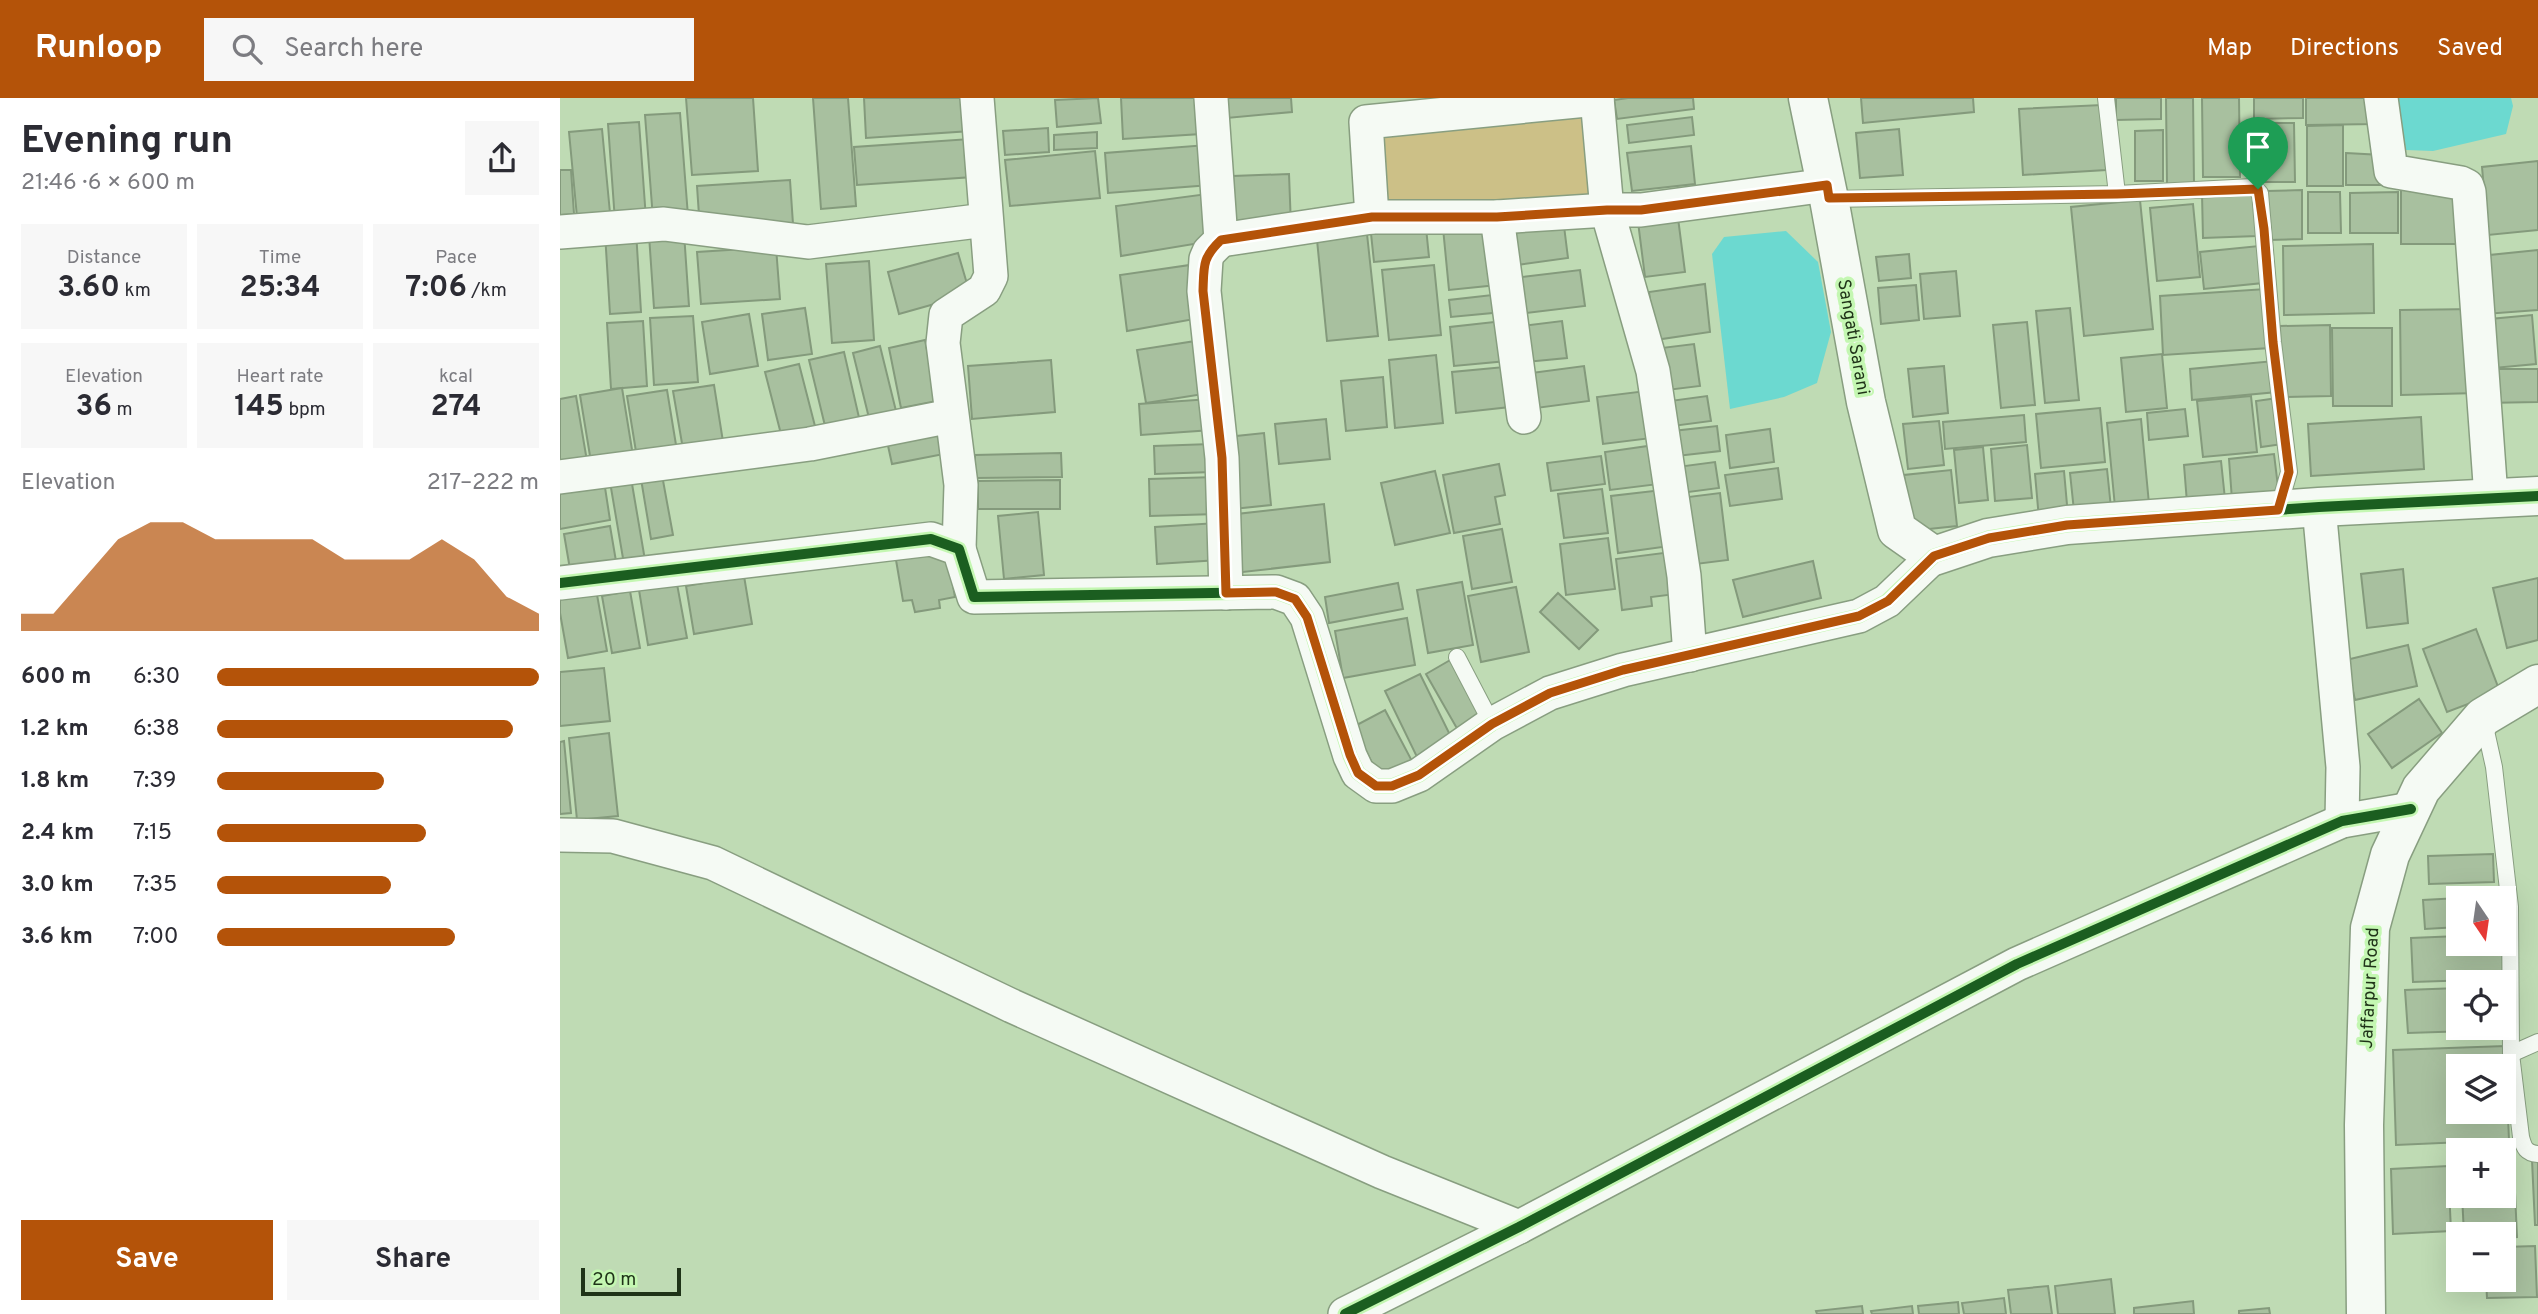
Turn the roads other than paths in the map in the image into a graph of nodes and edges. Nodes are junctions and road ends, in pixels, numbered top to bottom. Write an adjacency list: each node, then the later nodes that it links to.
1 (977, 98): 13 (street)
2 (1211, 98): 15 (street)
3 (1808, 98): 8 (street, Sangati Sarani)
4 (2106, 98): 9 (lane)
5 (2381, 98): 20 (street)
6 (1597, 99): 7 (street); 10 (street)
7 (1437, 106): 11 (street)
8 (1828, 192): 9 (lane); 10 (street); 24 (street, Sangati Sarani)
9 (2117, 194): 22 (lane)
10 (1607, 210): 12 (street); 27 (street)
11 (1372, 217): 12 (street); 15 (street)
12 (1497, 217): 17 (street)
13 (985, 220): 14 (street); 16 (street)
14 (560, 232)
15 (1221, 240): 26 (street)
16 (951, 416): 18 (street); 23 (street)
17 (1524, 417)
18 (560, 477)
19 (2538, 496): 20 (street)
20 (2491, 497): 21 (street)
21 (2319, 507): 22 (street); 33 (street)
22 (2278, 510): 24 (street)
23 (959, 549): 25 (street); 26 (street)
24 (1934, 556): 27 (street)
25 (560, 583)
26 (1226, 593): 31 (street)
27 (1690, 655): 31 (street)
28 (1457, 657): 31 (lane)
29 (2538, 684): 30 (street, Jaffarpur Road)
30 (2483, 717): 32 (street, Jaffarpur Road); 36 (lane)
31 (1492, 724)
32 (2412, 809): 33 (street); 41 (street, Jaffarpur Road)
33 (2342, 821): 39 (street)
34 (560, 835): 39 (street)
35 (2538, 1042): 36 (lane)
36 (2511, 1054)
37 (2516, 1090): 38 (lane)
38 (2538, 1154)
39 (1519, 1227): 40 (street)
40 (1345, 1314)
41 (2366, 1314)

